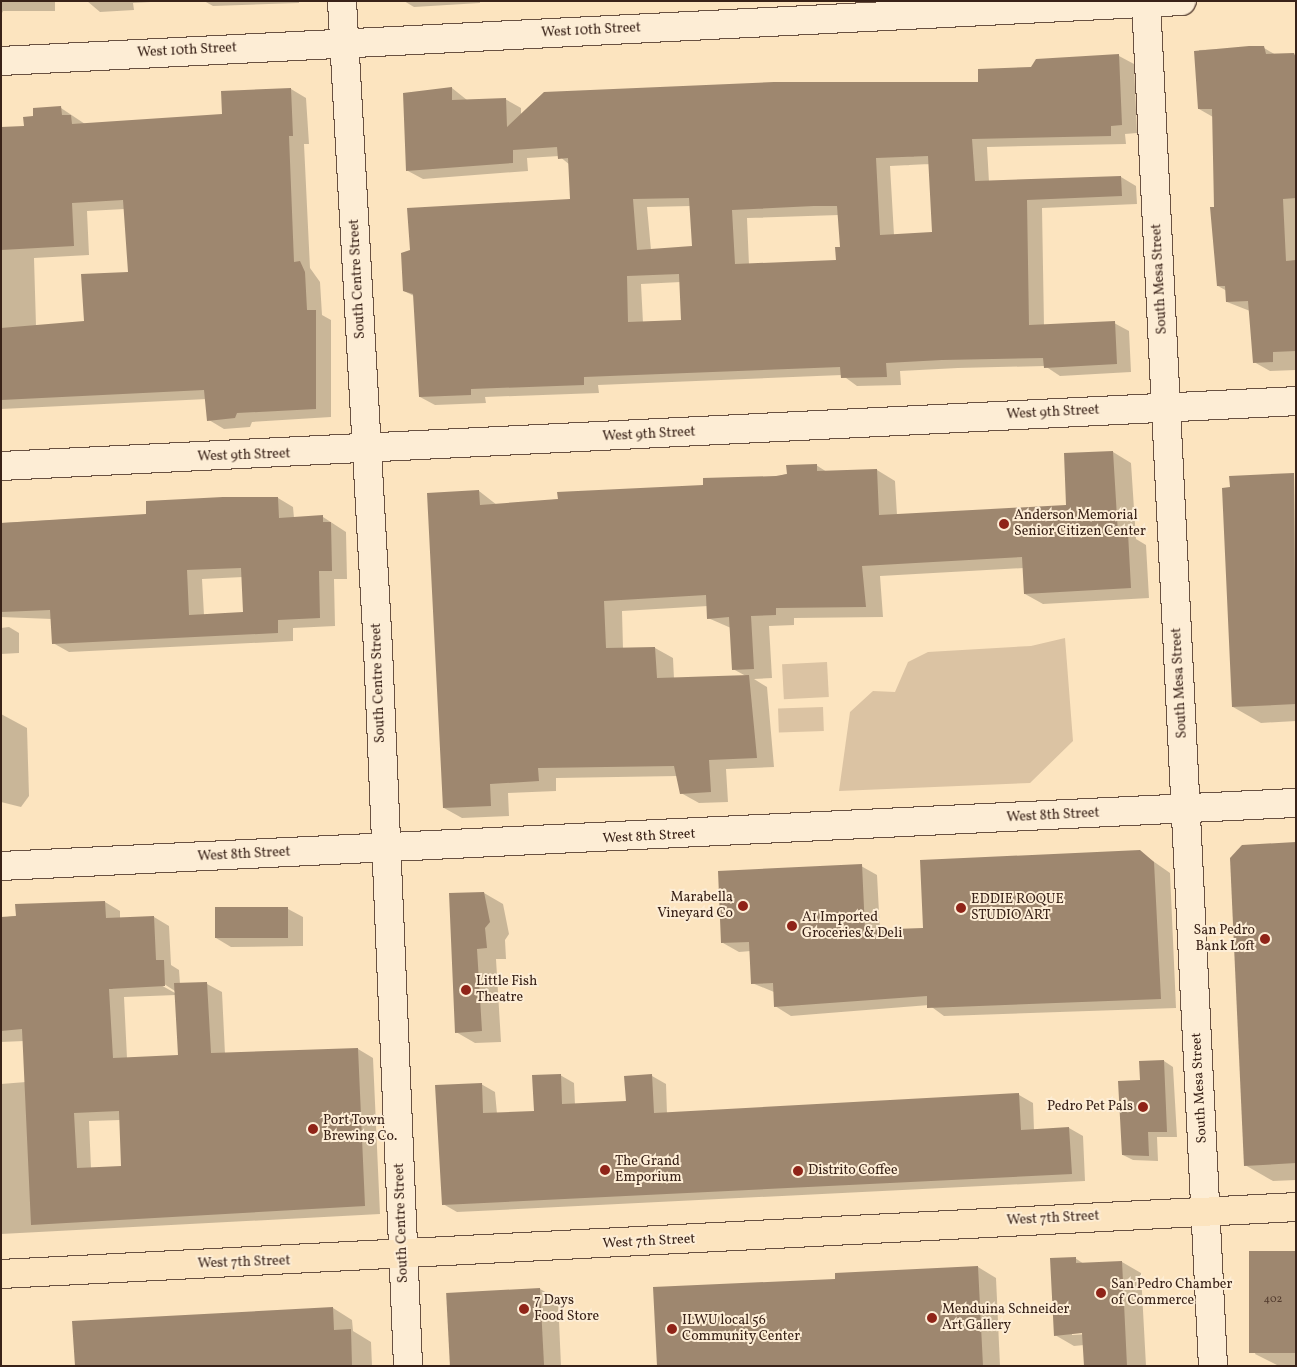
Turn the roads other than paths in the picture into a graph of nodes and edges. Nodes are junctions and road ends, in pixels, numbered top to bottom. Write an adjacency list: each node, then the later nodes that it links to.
1 (342, 1): 4 (street, South Centre Street)
2 (1181, 1): 3 (street, West 10th Street)
3 (1146, 2): 4 (street, West 10th Street); 7 (street, South Mesa Street)
4 (344, 43): 5 (street, West 10th Street); 8 (street, South Centre Street)
5 (1, 61)
6 (1296, 401): 7 (street, West 9th Street)
7 (1166, 407): 8 (street, West 9th Street); 11 (street, South Mesa Street)
8 (367, 451): 9 (street, West 9th Street); 12 (street, South Centre Street)
9 (1, 466)
10 (1296, 803): 11 (street, West 8th Street)
11 (1187, 809): 12 (street, West 8th Street); 15 (street, South Mesa Street)
12 (385, 849): 13 (street, West 8th Street); 16 (street, South Centre Street)
13 (1, 866)
14 (1296, 1207): 15 (main road, West 7th Street)
15 (1206, 1212): 16 (main road, West 7th Street); 19 (street, South Mesa Street)
16 (403, 1257): 17 (main road, West 7th Street); 18 (street, South Centre Street)
17 (1, 1274)
18 (408, 1366)
19 (1213, 1366)

